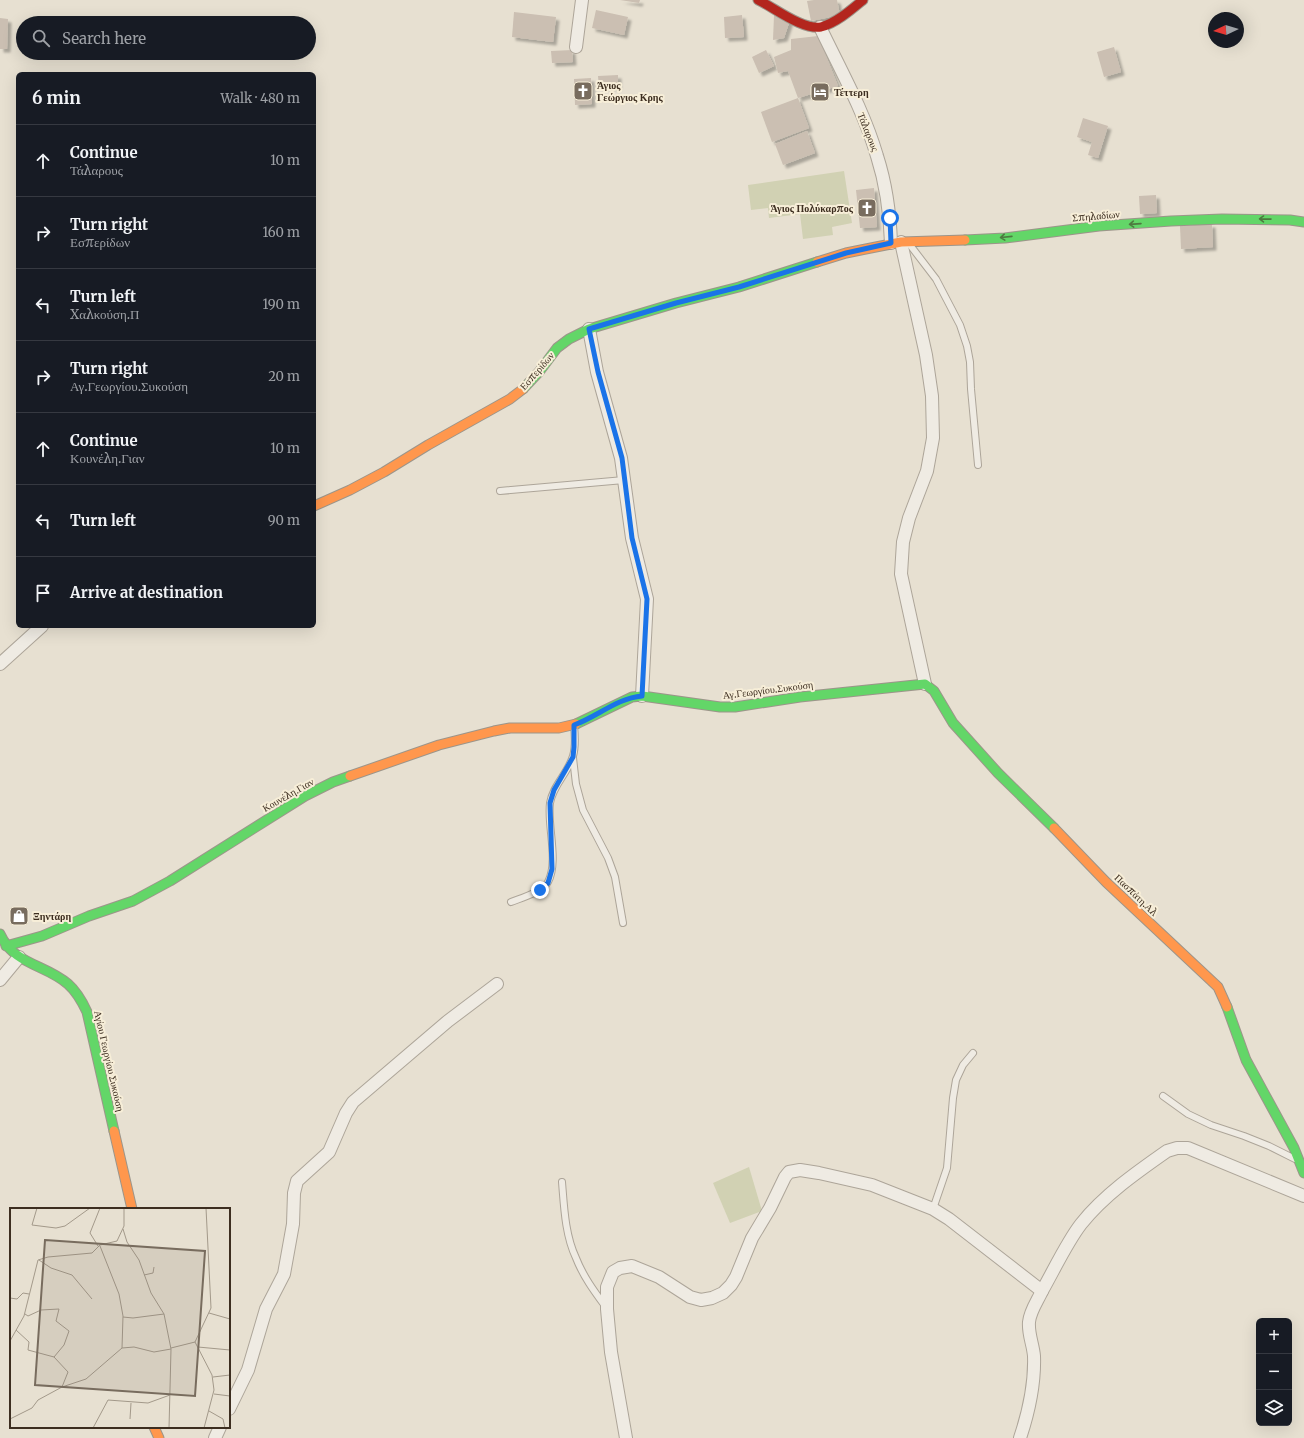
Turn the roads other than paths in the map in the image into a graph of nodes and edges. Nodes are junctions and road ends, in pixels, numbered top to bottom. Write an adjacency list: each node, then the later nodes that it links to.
1 (582, 0): 5 (street)
2 (758, 0): 4 (street)
3 (860, 1): 4 (street)
4 (820, 27): 7 (street, Τάλαρους)
5 (576, 47)
6 (1304, 222): 7 (street, Σπηλαδίων, one-way to 7)
7 (900, 242): 8 (street, Εσπερίδων); 9 (lane); 15 (street, Τάλαρους)
8 (589, 329): 10 (street); 12 (street, Εσπερίδων)
9 (978, 465)
10 (624, 480): 11 (lane); 16 (street)
11 (500, 491)
12 (316, 505)
13 (40, 628): 14 (street)
14 (0, 664)
15 (925, 684): 16 (street, Αγ.Γεωργίου.Συκούση); 29 (street, Πασπάτη.Αλ)
16 (642, 696): 17 (street, Αγ.Γεωργίου.Συκούση)
17 (598, 713): 18 (street, Κουνέλη.Γιαν)
18 (574, 725): 19 (lane); 23 (street, Κουνέλη.Γιαν)
19 (573, 757): 20 (lane); 21 (lane)
20 (511, 902)
21 (622, 923)
22 (0, 934): 23 (street, Αγίου Γεωργίου Συκούση)
23 (6, 946): 24 (street, Αγίου Γεωργίου Συκούση)
24 (19, 957): 25 (street); 33 (street, Αγίου Γεωργίου Συκούση)
25 (0, 980)
26 (497, 984): 37 (street)
27 (973, 1053): 34 (lane)
28 (1163, 1096): 29 (lane)
29 (1300, 1162): 30 (street, Πασπάτη.Αλ)
30 (1304, 1173)
31 (562, 1182): 36 (lane)
32 (1304, 1196): 35 (street)
33 (132, 1208)
34 (933, 1209): 35 (street); 36 (street)
35 (1042, 1291): 43 (street)
36 (607, 1309): 42 (street)
37 (230, 1407)
38 (154, 1428): 40 (street)
39 (219, 1428): 41 (street)
40 (159, 1438)
41 (214, 1438)
42 (626, 1438)
43 (1020, 1438)

